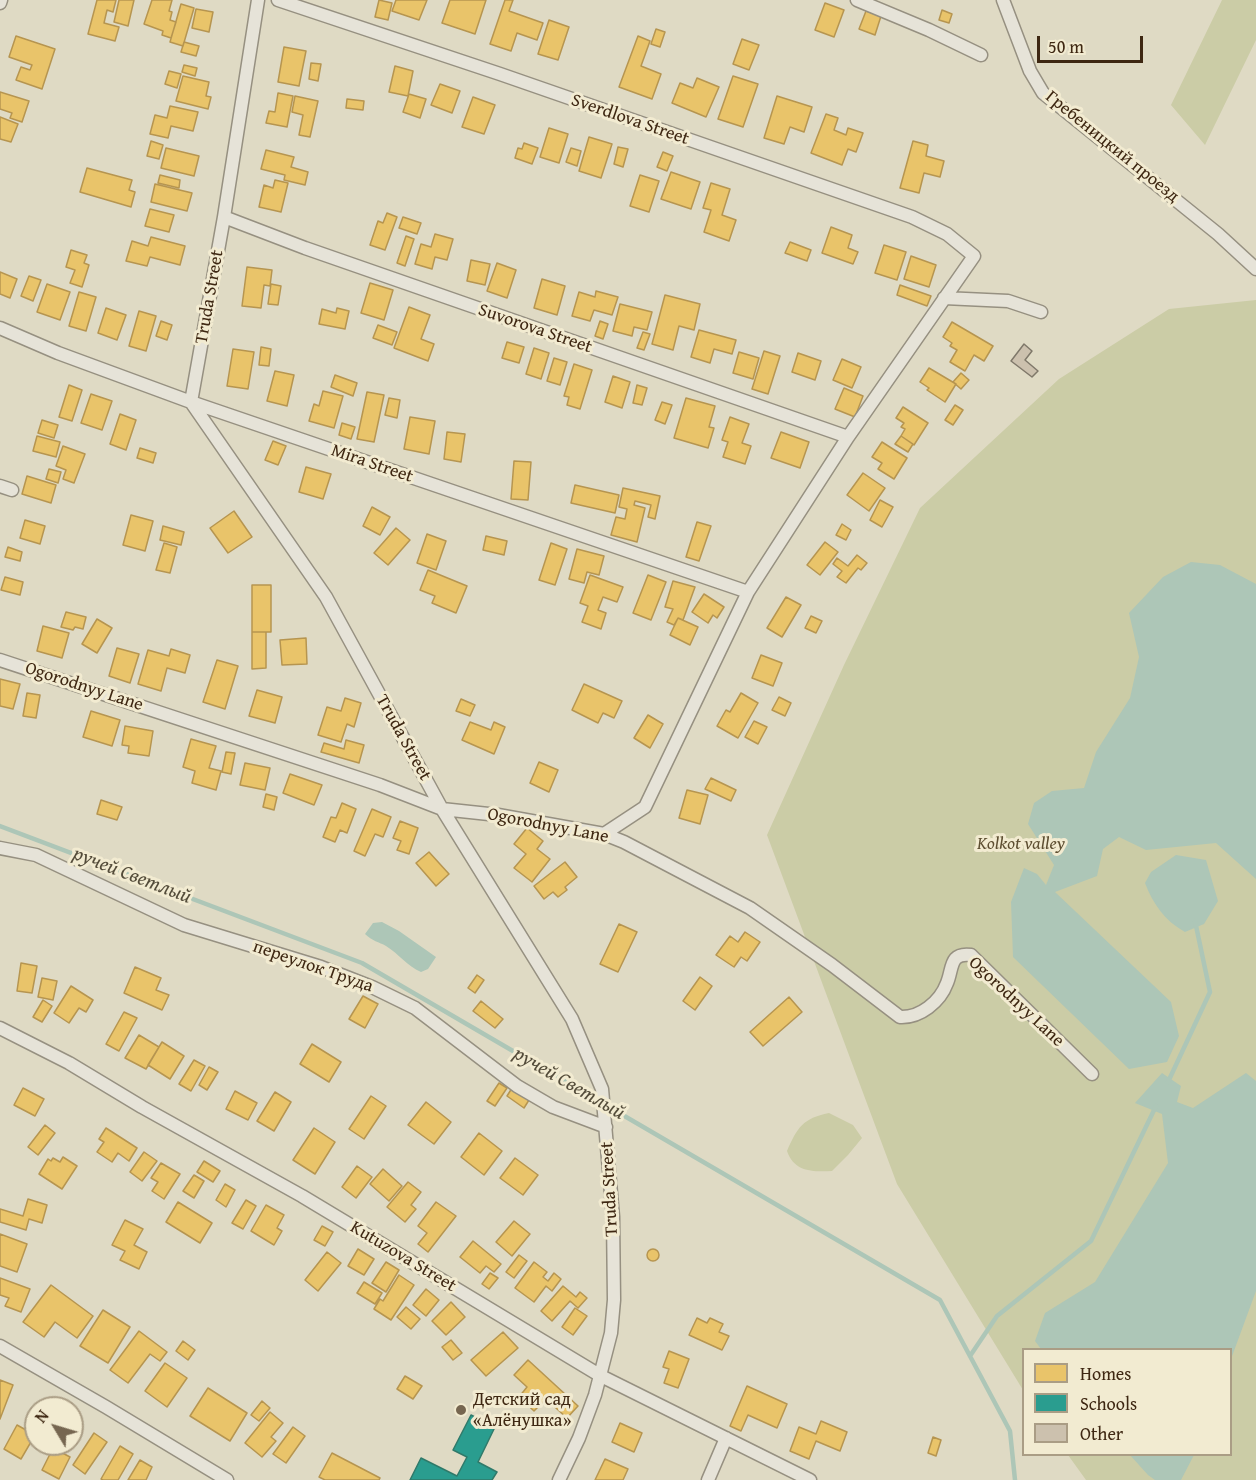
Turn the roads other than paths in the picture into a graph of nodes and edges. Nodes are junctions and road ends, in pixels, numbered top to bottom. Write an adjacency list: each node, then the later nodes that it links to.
1 (258, 0): 6 (street, Truda Street)
2 (278, 0): 8 (street, Sverdlova Street)
3 (857, 0): 5 (street)
4 (1003, 0): 7 (street, Гребеницкий проезд)
5 (981, 55)
6 (224, 217): 11 (street, Truda Street); 12 (street, Suvorova Street)
7 (1256, 269)
8 (944, 298): 9 (street); 12 (street)
9 (1041, 312)
10 (0, 328): 11 (street, Mira Street)
11 (191, 402): 13 (street, Mira Street); 15 (street, Truda Street)
12 (848, 437): 13 (street)
13 (748, 592): 16 (street)
14 (0, 660): 15 (street, Ogorodnyy Lane)
15 (442, 809): 16 (street, Ogorodnyy Lane); 20 (street, Truda Street)
16 (604, 834): 19 (street, Ogorodnyy Lane)
17 (0, 848): 20 (street, переулок Труда)
18 (0, 1028): 22 (street, Kutuzova Street)
19 (1092, 1074)
20 (606, 1127): 22 (street, Truda Street)
21 (0, 1346): 24 (street)
22 (601, 1376): 23 (street, Kutuzova Street); 25 (street, Truda Street)
23 (726, 1438): 26 (street); 27 (street, Kutuzova Street)
24 (227, 1480)
25 (559, 1480)
26 (708, 1480)
27 (810, 1480)

